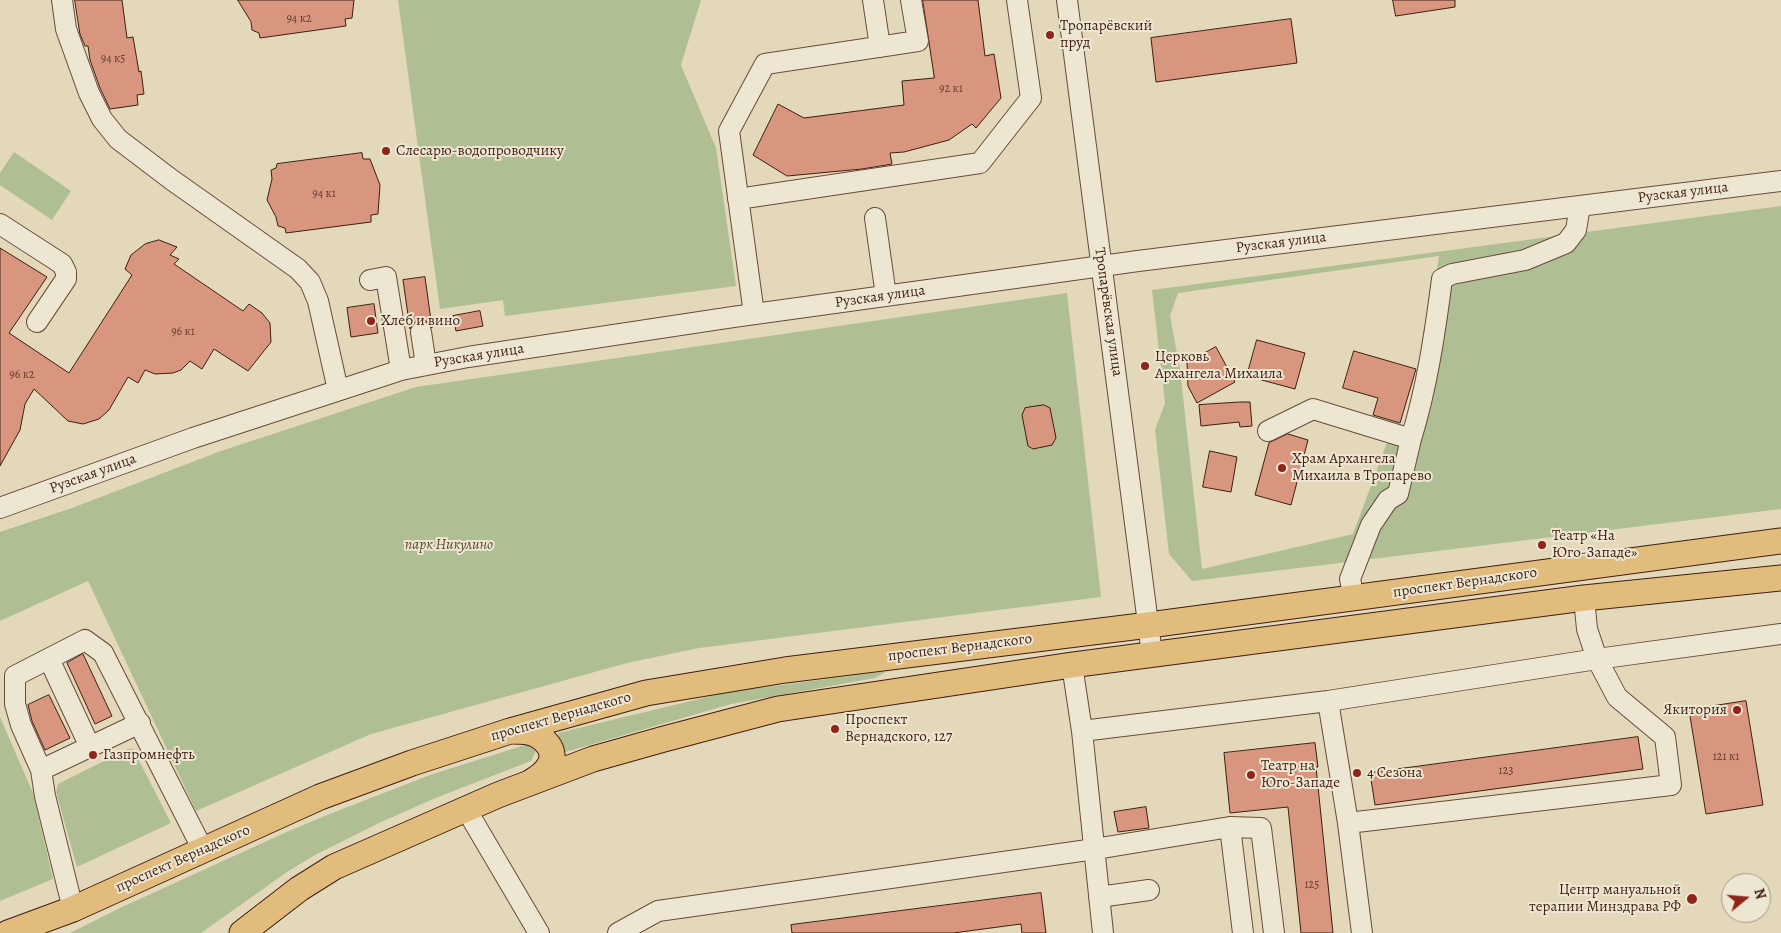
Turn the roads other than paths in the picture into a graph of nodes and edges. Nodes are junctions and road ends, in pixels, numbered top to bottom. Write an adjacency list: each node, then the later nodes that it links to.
1 (62, 0): 20 (street)
2 (873, 0): 6 (street)
3 (912, 0): 6 (street)
4 (1017, 0): 8 (street)
5 (1067, 0): 12 (street, Тропарёвская улица)
6 (880, 46): 8 (street)
7 (1781, 181): 9 (street, Рузская улица)
8 (738, 199): 15 (street)
9 (1580, 206): 12 (street, Рузская улица); 22 (street)
10 (875, 218): 14 (street)
11 (0, 224): 16 (street)
12 (1102, 266): 14 (street, Рузская улица); 28 (street, Тропарёвская улица)
13 (370, 280): 19 (street)
14 (886, 296): 15 (street, Рузская улица)
15 (754, 314): 18 (street, Рузская улица)
16 (37, 322)
17 (421, 332): 18 (street)
18 (426, 365): 19 (street, Рузская улица)
19 (401, 370): 20 (street, Рузская улица)
20 (338, 390): 23 (street, Рузская улица)
21 (1268, 430): 22 (street)
22 (1412, 439): 26 (street)
23 (0, 508)
24 (1781, 541): 26 (main road, проспект Вернадского)
25 (1781, 578): 27 (main road, проспект Вернадского)
26 (1354, 598): 28 (main road, проспект Вернадского)
27 (1584, 598): 30 (main road, проспект Вернадского); 32 (street)
28 (1149, 625): 30 (street); 36 (main road, проспект Вернадского)
29 (1781, 634): 32 (street)
30 (1152, 654): 33 (main road, проспект Вернадского)
31 (49, 659): 35 (street); 38 (street); 39 (street)
32 (1598, 659): 34 (street); 42 (street)
33 (1072, 665): 37 (street); 40 (main road, проспект Вернадского)
34 (1328, 700): 37 (street); 42 (street)
35 (140, 723): 38 (street); 45 (street)
36 (510, 731): 40 (main road); 45 (main road, проспект Вернадского)
37 (1082, 731): 44 (street)
38 (90, 746): 39 (street)
39 (41, 770): 48 (street)
40 (529, 784): 41 (main road, проспект Вернадского)
41 (466, 809): 49 (main road, проспект Вернадского); 52 (street)
42 (1348, 822): 57 (street)
43 (1230, 827): 44 (street); 55 (street); 56 (street)
44 (1095, 848): 47 (street); 53 (street)
45 (203, 850): 48 (main road, проспект Вернадского)
46 (1149, 890): 47 (street)
47 (1100, 898): 54 (street)
48 (73, 909): 50 (main road, проспект Вернадского); 51 (main road)
49 (246, 931)
50 (8, 933)
51 (35, 933)
52 (540, 933)
53 (618, 933)
54 (1103, 933)
55 (1243, 933)
56 (1274, 933)
57 (1362, 933)

